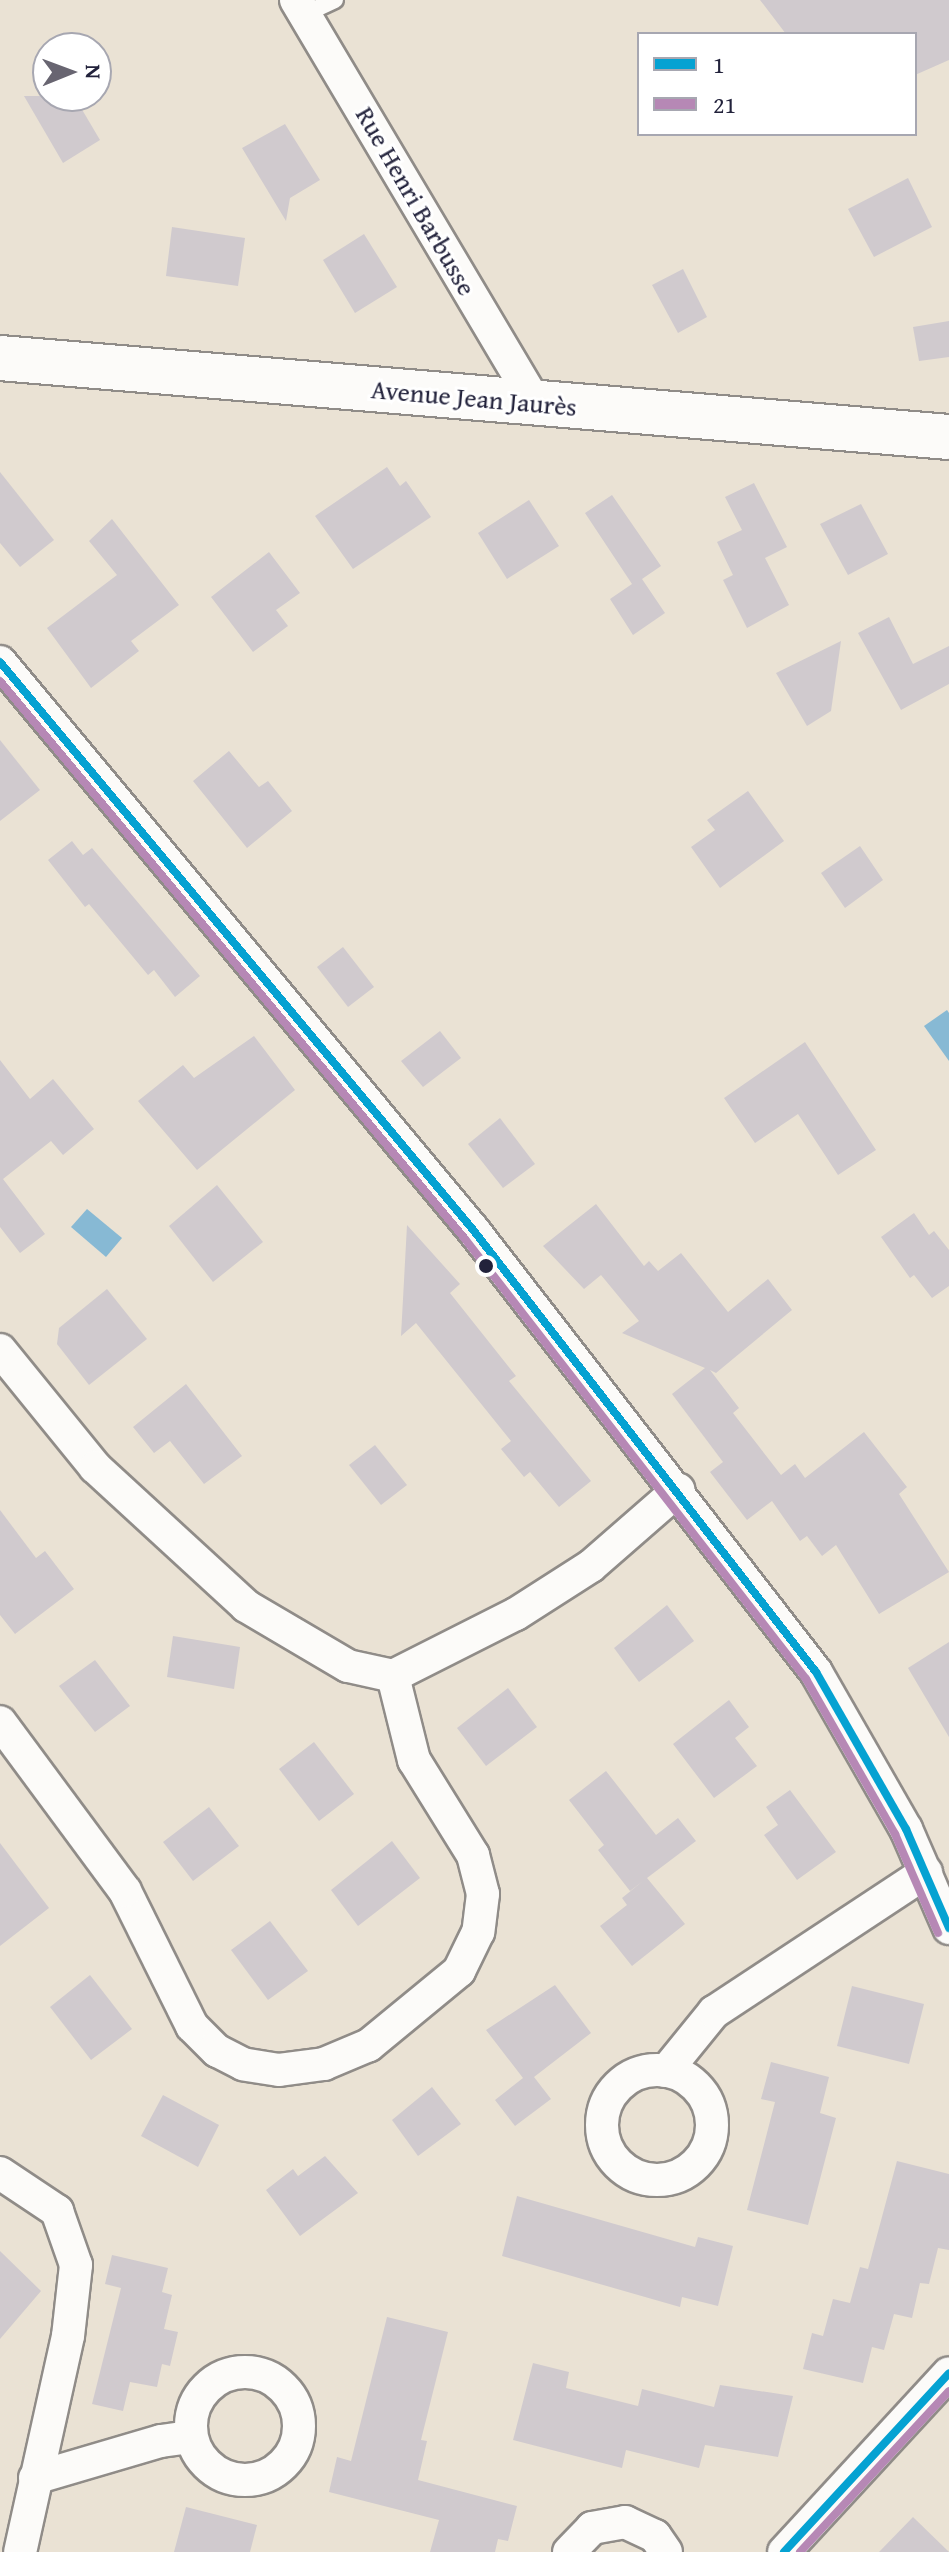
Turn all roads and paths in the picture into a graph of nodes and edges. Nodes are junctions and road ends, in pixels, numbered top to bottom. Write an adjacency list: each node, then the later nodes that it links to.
1 (335, 0): 2 (lane)
2 (300, 7): 4 (street, Rue Henri Barbusse)
3 (0, 358): 4 (main road, Avenue Jean Jaurès)
4 (535, 403): 5 (main road, Avenue Jean Jaurès)
5 (949, 437)
6 (0, 662): 8 (street)
7 (0, 1350): 9 (street)
8 (678, 1490): 9 (street); 11 (street)
9 (393, 1676): 10 (street)
10 (0, 1722)
11 (926, 1872): 12 (street); 13 (street)
12 (949, 1928)
13 (666, 2071)
14 (0, 2173): 17 (street)
15 (949, 2373): 21 (street)
16 (191, 2437): 17 (street)
17 (35, 2478): 18 (street)
18 (20, 2552)
19 (569, 2552): 20 (street)
20 (666, 2552)
21 (784, 2552)

